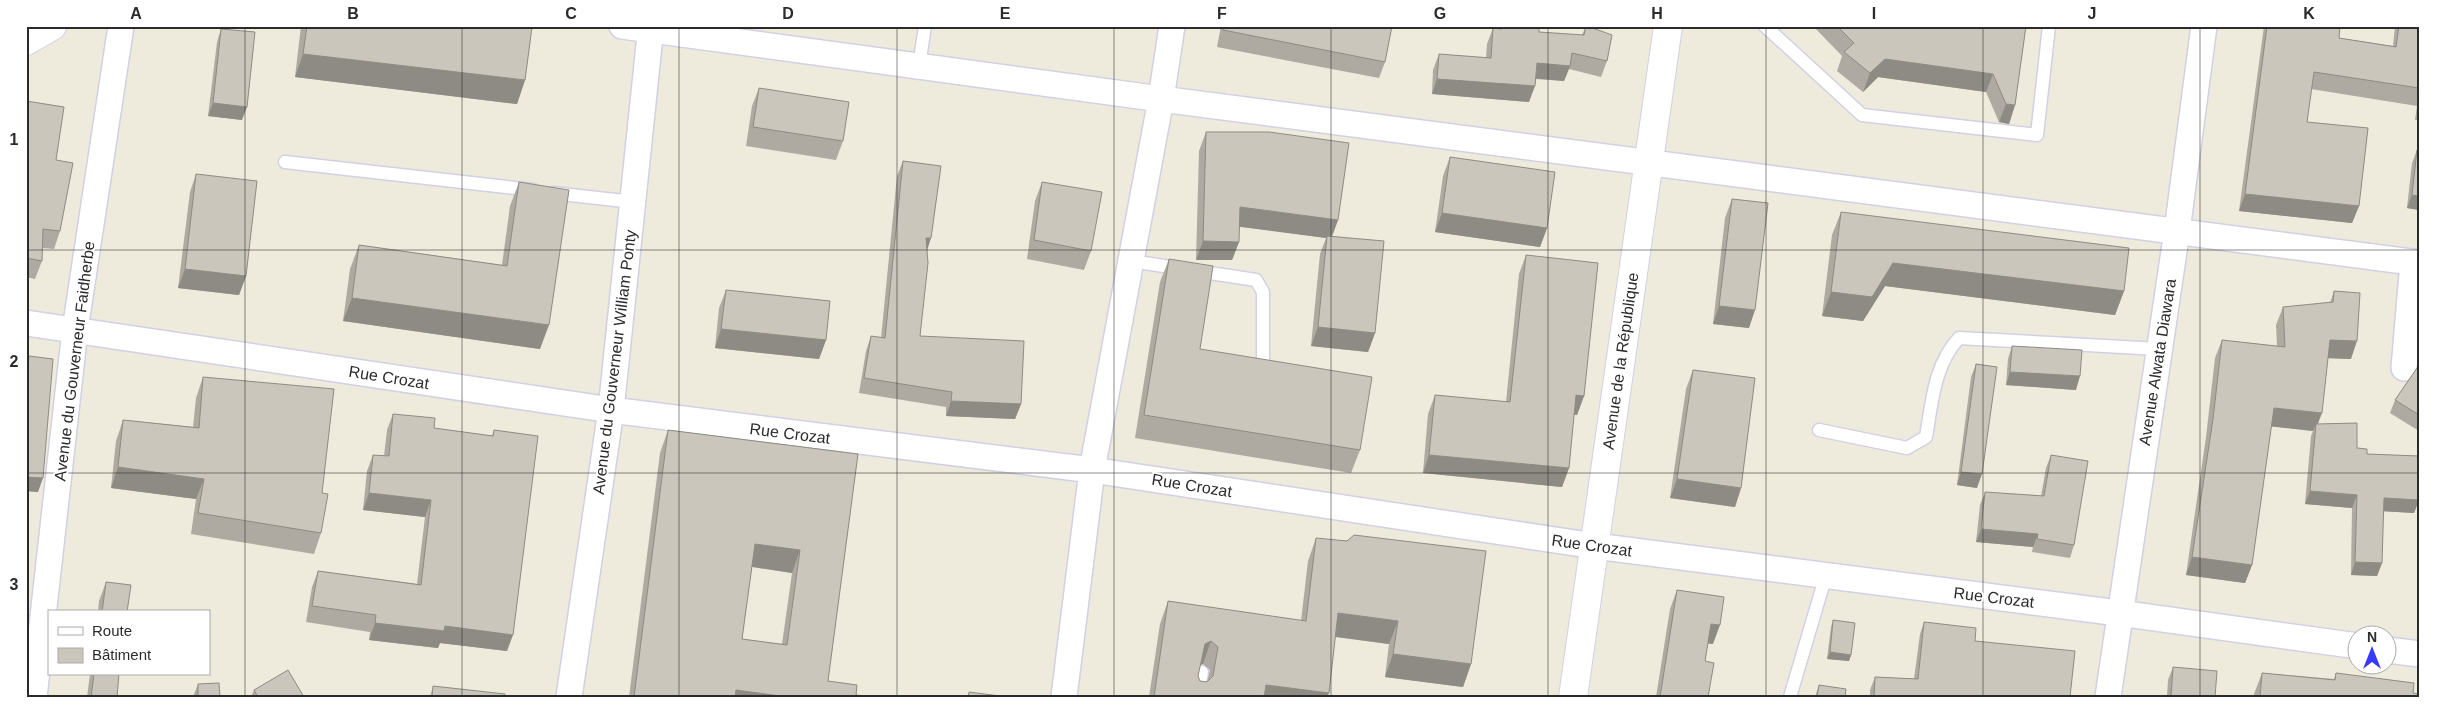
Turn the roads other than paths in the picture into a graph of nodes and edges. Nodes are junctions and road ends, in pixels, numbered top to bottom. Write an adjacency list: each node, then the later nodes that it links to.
1 (52, 26): 11 (street)
2 (121, 26): 21 (street, Avenue du Gouverneur Faidherbe)
3 (622, 26): 10 (street)
4 (925, 26): 12 (lane)
5 (1172, 26): 13 (street)
6 (1668, 26): 15 (street, Avenue de la République)
7 (1765, 26): 8 (lane)
8 (2049, 26)
9 (2204, 26): 17 (street, Avenue Alwata Diawara)
10 (650, 28): 12 (street); 16 (street, Avenue du Gouverneur William Ponty)
11 (26, 42)
12 (919, 66): 13 (street)
13 (1161, 99): 15 (street); 18 (street)
14 (285, 162): 16 (lane)
15 (1648, 162): 17 (street); 28 (street, Avenue de la République)
16 (633, 202): 25 (street, Avenue du Gouverneur William Ponty)
17 (2177, 231): 19 (street); 22 (street, Avenue Alwata Diawara)
18 (1131, 261): 24 (lane); 27 (street)
19 (2416, 262): 23 (street)
20 (26, 323): 21 (street, Rue Crozat)
21 (75, 330): 25 (street, Rue Crozat); 35 (street, Avenue du Gouverneur Faidherbe)
22 (2159, 349): 26 (lane); 30 (street, Avenue Alwata Diawara)
23 (2404, 368)
24 (1263, 371)
25 (611, 410): 27 (street, Rue Crozat); 36 (street, Avenue du Gouverneur William Ponty)
26 (1819, 430)
27 (1092, 470): 28 (street, Rue Crozat); 37 (street)
28 (1595, 546): 29 (street, Rue Crozat); 39 (street, Avenue de la République)
29 (1826, 575): 30 (street, Rue Crozat); 40 (lane)
30 (2119, 612): 31 (street, Rue Crozat); 41 (street, Avenue Alwata Diawara)
31 (2348, 645)
32 (2398, 651): 33 (street)
33 (2419, 654)
34 (1202, 672): 38 (lane)
35 (34, 697)
36 (569, 697)
37 (1064, 697)
38 (1197, 697)
39 (1573, 697)
40 (1790, 697)
41 (2108, 697)

